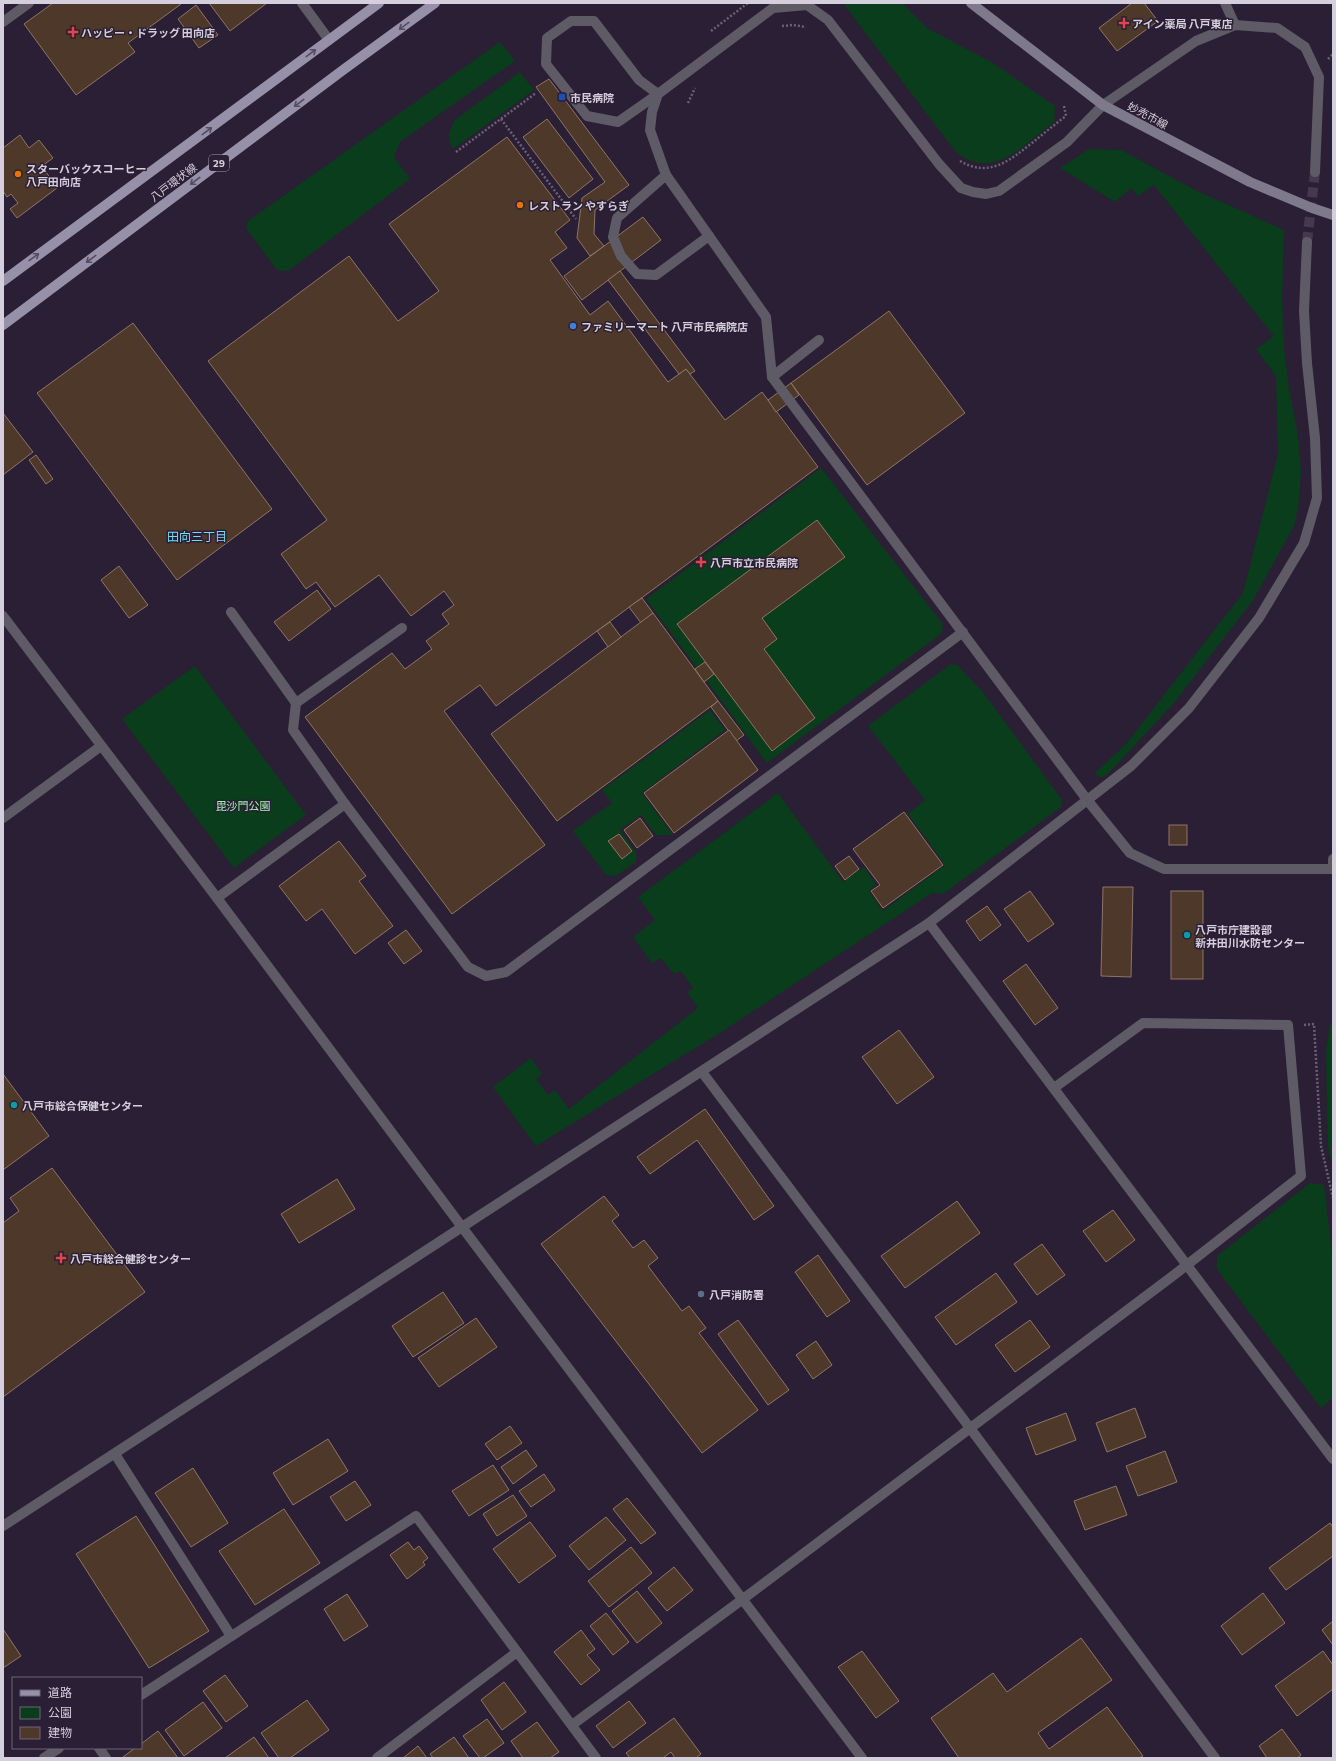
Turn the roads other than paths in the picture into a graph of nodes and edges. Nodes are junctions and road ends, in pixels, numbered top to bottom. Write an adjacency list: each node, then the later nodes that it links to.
1 (29, 3): 7 (street)
2 (302, 3): 9 (street)
3 (379, 3): 9 (main road, 八戸環状線)
4 (435, 3): 18 (main road, 八戸環状線 / 29, one-way to 18)
5 (971, 3): 11 (main road, 妙売市線)
6 (1225, 3): 8 (street)
7 (3, 22)
8 (1235, 25): 11 (street); 12 (street)
9 (329, 40): 17 (main road, 八戸環状線, one-way to 9)
10 (658, 94): 10 (street); 11 (street); 13 (street)
11 (1104, 105): 14 (main road, 妙売市線)
12 (1315, 172)
13 (666, 175): 15 (street); 15 (street)
14 (1333, 215)
15 (709, 236): 20 (street)
16 (1307, 242): 27 (street)
17 (3, 280)
18 (3, 325)
19 (819, 340): 20 (street)
20 (772, 377): 24 (street)
21 (231, 612): 25 (street)
22 (3, 616): 26 (street)
23 (402, 628): 25 (street)
24 (963, 632): 27 (street); 28 (street)
25 (296, 703): 28 (street)
26 (101, 746): 29 (street); 32 (street)
27 (1088, 801): 31 (street); 33 (street)
28 (345, 804): 32 (street)
29 (3, 818)
30 (1333, 859): 31 (street)
31 (1333, 869)
32 (217, 898): 36 (street)
33 (929, 923): 34 (street); 35 (street)
34 (702, 1072): 36 (street); 38 (street)
35 (1054, 1088): 37 (street); 37 (street)
36 (462, 1227): 39 (street); 42 (street)
37 (1187, 1265): 38 (street); 40 (street)
38 (970, 1428): 42 (street); 54 (street)
39 (115, 1454): 41 (street); 43 (street)
40 (1333, 1459)
41 (3, 1526)
42 (743, 1599): 46 (street); 53 (street)
43 (231, 1636): 44 (street); 45 (street)
44 (517, 1652): 46 (street); 51 (street)
45 (142, 1694)
46 (572, 1725): 52 (street)
47 (58, 1749): 49 (street)
48 (100, 1749): 50 (street)
49 (44, 1758)
50 (106, 1758)
51 (377, 1758)
52 (596, 1758)
53 (862, 1758)
54 (1215, 1758)

